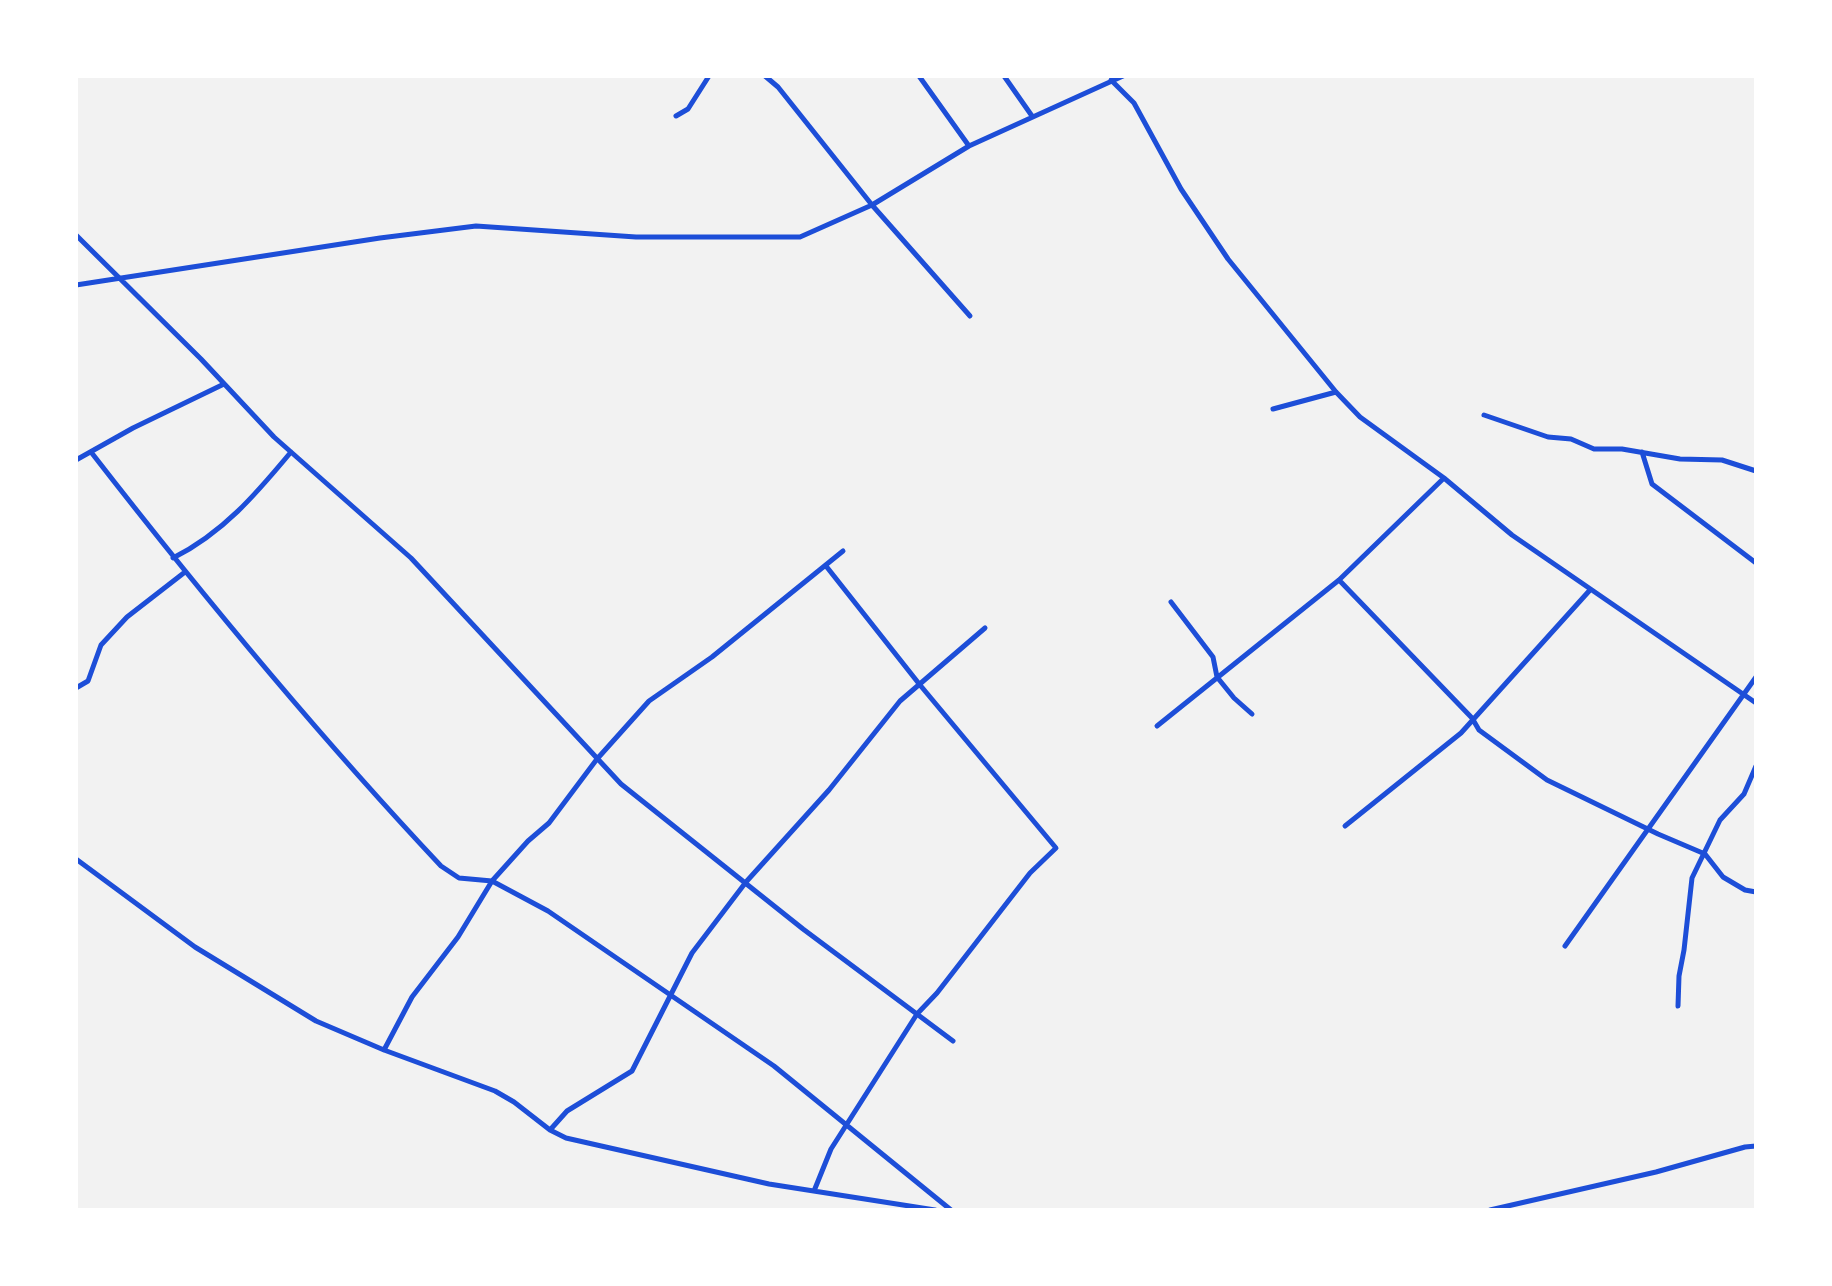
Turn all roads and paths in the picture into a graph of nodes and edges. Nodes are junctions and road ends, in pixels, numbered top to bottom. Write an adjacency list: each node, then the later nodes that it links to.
1 (709, 76): 7 (street)
2 (765, 76): 10 (street)
3 (919, 76): 9 (street)
4 (1004, 76): 8 (street)
5 (1123, 76): 6 (street)
6 (1111, 80): 8 (street); 16 (street)
7 (676, 116)
8 (1032, 116): 9 (street)
9 (969, 146): 10 (street)
10 (872, 205): 12 (street); 14 (street)
11 (76, 235): 12 (street)
12 (121, 280): 13 (street); 15 (street)
13 (76, 285)
14 (970, 316)
15 (224, 384): 19 (street); 20 (street)
16 (1336, 392): 17 (street); 24 (street)
17 (1273, 409)
18 (1484, 415): 21 (street)
19 (91, 452): 22 (street); 26 (street)
20 (291, 452): 26 (street); 43 (street)
21 (1642, 452): 23 (street); 27 (street)
22 (76, 460)
23 (1756, 471)
24 (1444, 478): 30 (street); 31 (street)
25 (843, 551): 28 (street)
26 (173, 558): 29 (street)
27 (1756, 563)
28 (826, 566): 36 (street); 43 (street)
29 (185, 572): 37 (street); 49 (street)
30 (1339, 580): 34 (street); 41 (street)
31 (1590, 590): 38 (street); 41 (street)
32 (1171, 602): 34 (street)
33 (985, 628): 36 (street)
34 (1217, 677): 40 (street); 42 (street)
35 (1756, 677): 38 (street)
36 (920, 685): 50 (street); 55 (street)
37 (76, 688)
38 (1742, 694): 39 (street); 46 (street)
39 (1756, 703)
40 (1252, 714)
41 (1472, 718): 45 (street); 46 (street)
42 (1157, 726)
43 (597, 759): 49 (street); 50 (street)
44 (1756, 766): 47 (street)
45 (1345, 826)
46 (1648, 830): 47 (street); 52 (street)
47 (1705, 854): 51 (street); 54 (street)
48 (76, 859): 57 (street)
49 (492, 881): 53 (street); 57 (street)
50 (746, 882): 53 (street); 55 (street)
51 (1756, 892)
52 (1565, 946)
53 (670, 995): 58 (street); 59 (street)
54 (1678, 1006)
55 (917, 1014): 56 (street); 58 (street)
56 (953, 1041)
57 (384, 1050): 59 (street)
58 (847, 1125): 61 (street); 63 (street)
59 (550, 1130): 61 (street)
60 (1756, 1146): 64 (street)
61 (814, 1191): 62 (street)
62 (935, 1210)
63 (951, 1210)
64 (1490, 1210)

